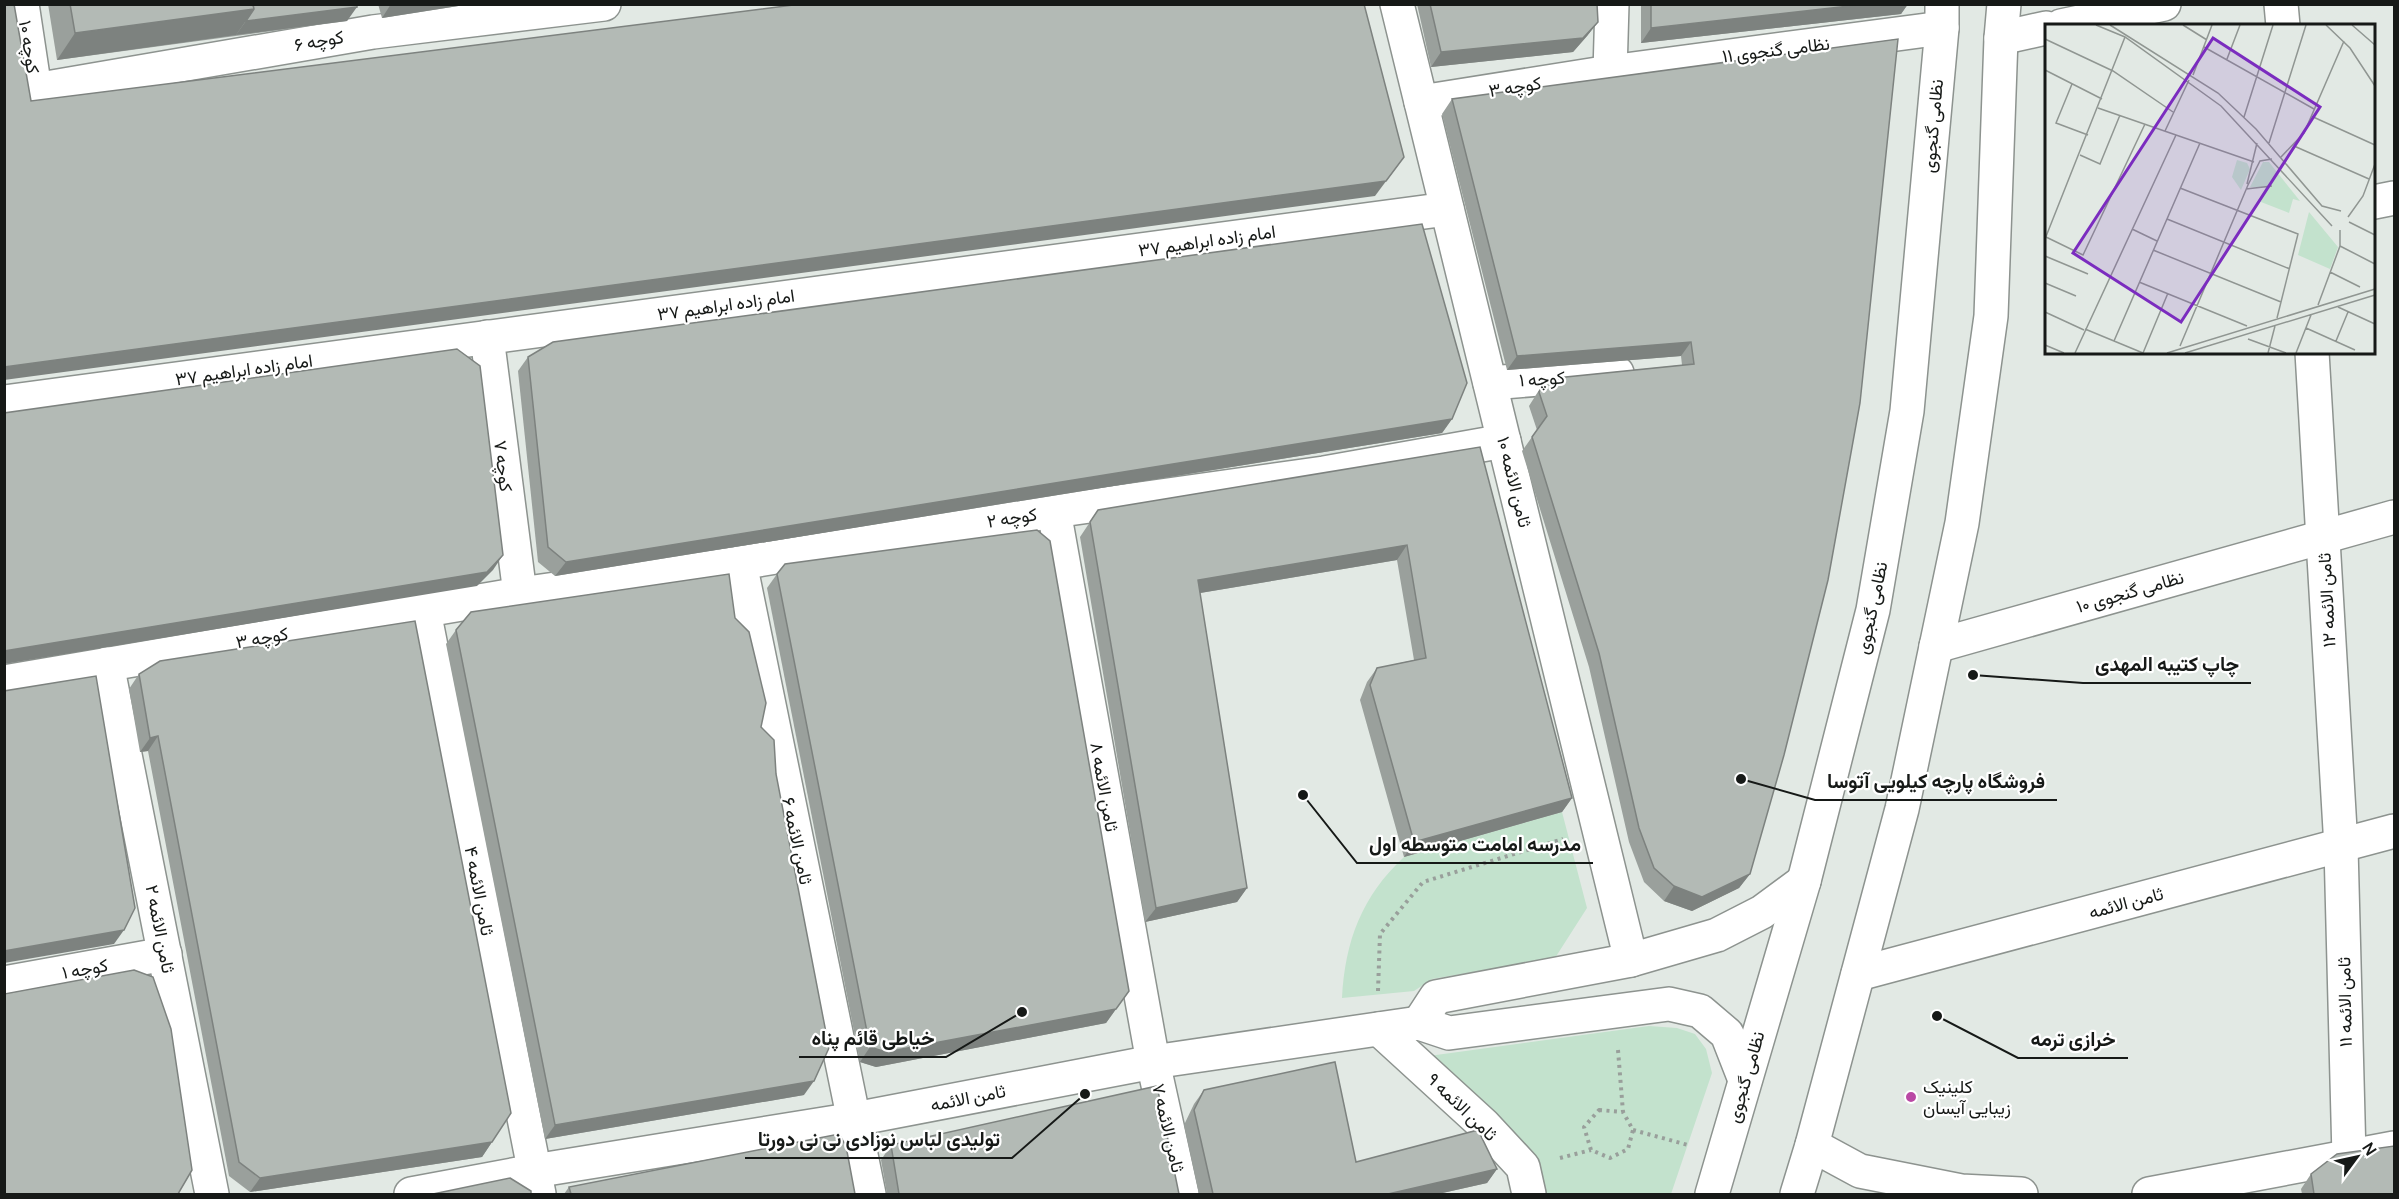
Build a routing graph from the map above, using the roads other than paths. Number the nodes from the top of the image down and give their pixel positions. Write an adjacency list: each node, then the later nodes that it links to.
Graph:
1 (22, 4): 16 (street, کوچه ۱۰)
2 (603, 4): 8 (street, کوچه ۶)
3 (1397, 4): 17 (street, ثامن الائمه ۱۰)
4 (1612, 4): 15 (street)
5 (2004, 4): 14 (street)
6 (2164, 4): 11 (street)
7 (2281, 4): 12 (street)
8 (550, 7): 10 (street, کوچه ۶)
9 (1942, 16): 15 (street, نظامی گنجوی ۱۱); 38 (street, نظامی گنجوی)
10 (369, 18): 16 (street, کوچه ۶)
11 (2070, 24)
12 (2283, 24)
13 (2045, 28): 14 (street)
14 (2001, 38): 33 (street)
15 (1610, 72): 17 (street, کوچه ۳)
16 (35, 90)
17 (1421, 102): 20 (street, ثامن الائمه ۱۰)
18 (2394, 198): 19 (street)
19 (2375, 202)
20 (1447, 208): 21 (street, امام زاده ابراهیم ۳۷); 24 (street, ثامن الائمه ۱۰)
21 (487, 337): 25 (street, امام زاده ابراهیم ۳۷); 31 (street, کوچه ۷)
22 (2312, 354): 29 (street, ثامن الائمه ۱۲)
23 (1643, 371): 24 (street, کوچه ۱)
24 (1490, 383): 26 (street, ثامن الائمه ۱۰)
25 (4, 402)
26 (1504, 441): 27 (street, کوچه ۲); 40 (street, ثامن الائمه ۱۰)
27 (1054, 511): 30 (street, کوچه ۲); 45 (street, ثامن الائمه ۸)
28 (2394, 517): 29 (street, نظامی گنجوی ۱۰)
29 (2323, 537): 33 (street, نظامی گنجوی ۱۰); 37 (street, ثامن الائمه ۱۲)
30 (740, 563): 31 (street, کوچه ۲); 47 (street, ثامن الائمه ۶)
31 (520, 594): 32 (street, کوچه ۳)
32 (424, 611): 34 (street, کوچه ۳); 51 (street, ثامن الائمه ۴)
33 (1936, 646): 41 (street)
34 (107, 664): 35 (street, کوچه ۳); 39 (street, ثامن الائمه ۲)
35 (4, 682)
36 (2394, 831): 37 (street, ثامن الائمه)
37 (2341, 847): 41 (street, ثامن الائمه); 50 (street, ثامن الائمه ۱۱)
38 (1804, 881): 40 (street); 46 (street, نظامی گنجوی)
39 (165, 954): 42 (street, کوچه ۱); 54 (street, ثامن الائمه ۲)
40 (1631, 960): 43 (street)
41 (1858, 974): 48 (street)
42 (4, 983)
43 (1419, 1023): 44 (street, ثامن الائمه); 46 (street)
44 (1379, 1029): 45 (street, ثامن الائمه); 58 (street, ثامن الائمه ۹)
45 (1153, 1062): 47 (street, ثامن الائمه); 57 (street, ثامن الائمه ۷)
46 (1745, 1080): 59 (street, نظامی گنجوی)
47 (855, 1119): 51 (street, ثامن الائمه); 56 (street, ثامن الائمه ۶)
48 (1812, 1145): 53 (street); 60 (street)
49 (2394, 1148): 50 (street)
50 (2349, 1157): 52 (street)
51 (536, 1183): 55 (street, ثامن الائمه)
52 (2283, 1183): 62 (street)
53 (1961, 1192): 61 (street)
54 (212, 1194)
55 (411, 1194)
56 (869, 1194)
57 (1182, 1194)
58 (1529, 1194)
59 (1712, 1194)
60 (1797, 1194)
61 (2021, 1194)
62 (2149, 1194)

